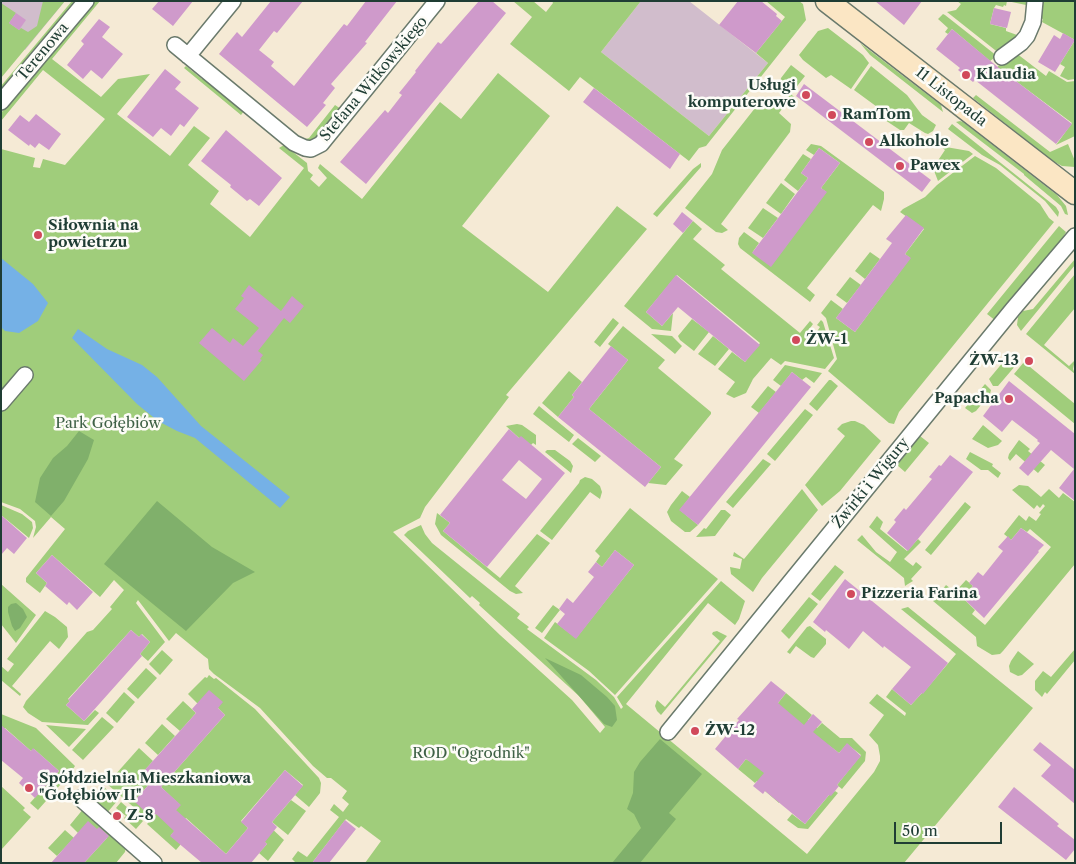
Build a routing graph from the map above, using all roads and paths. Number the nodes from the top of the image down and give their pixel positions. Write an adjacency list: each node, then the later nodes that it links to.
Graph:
1 (86, 1): 9 (street, Terenowa)
2 (233, 1): 7 (street)
3 (437, 1): 7 (street, Stefana Witkowskiego)
4 (827, 1): 10 (main road, 11 Listopada)
5 (1035, 1): 8 (street)
6 (175, 45): 7 (street, Stefana Witkowskiego)
7 (188, 56)
8 (1002, 58)
9 (1, 102)
10 (1040, 166): 11 (main road); 12 (main road, 11 Listopada)
11 (1075, 172)
12 (1075, 193)
13 (1075, 236): 16 (street, Żwirki i Wigury)
14 (25, 375): 15 (street)
15 (1, 403)
16 (668, 732)
17 (80, 798): 18 (street)
18 (154, 863)

